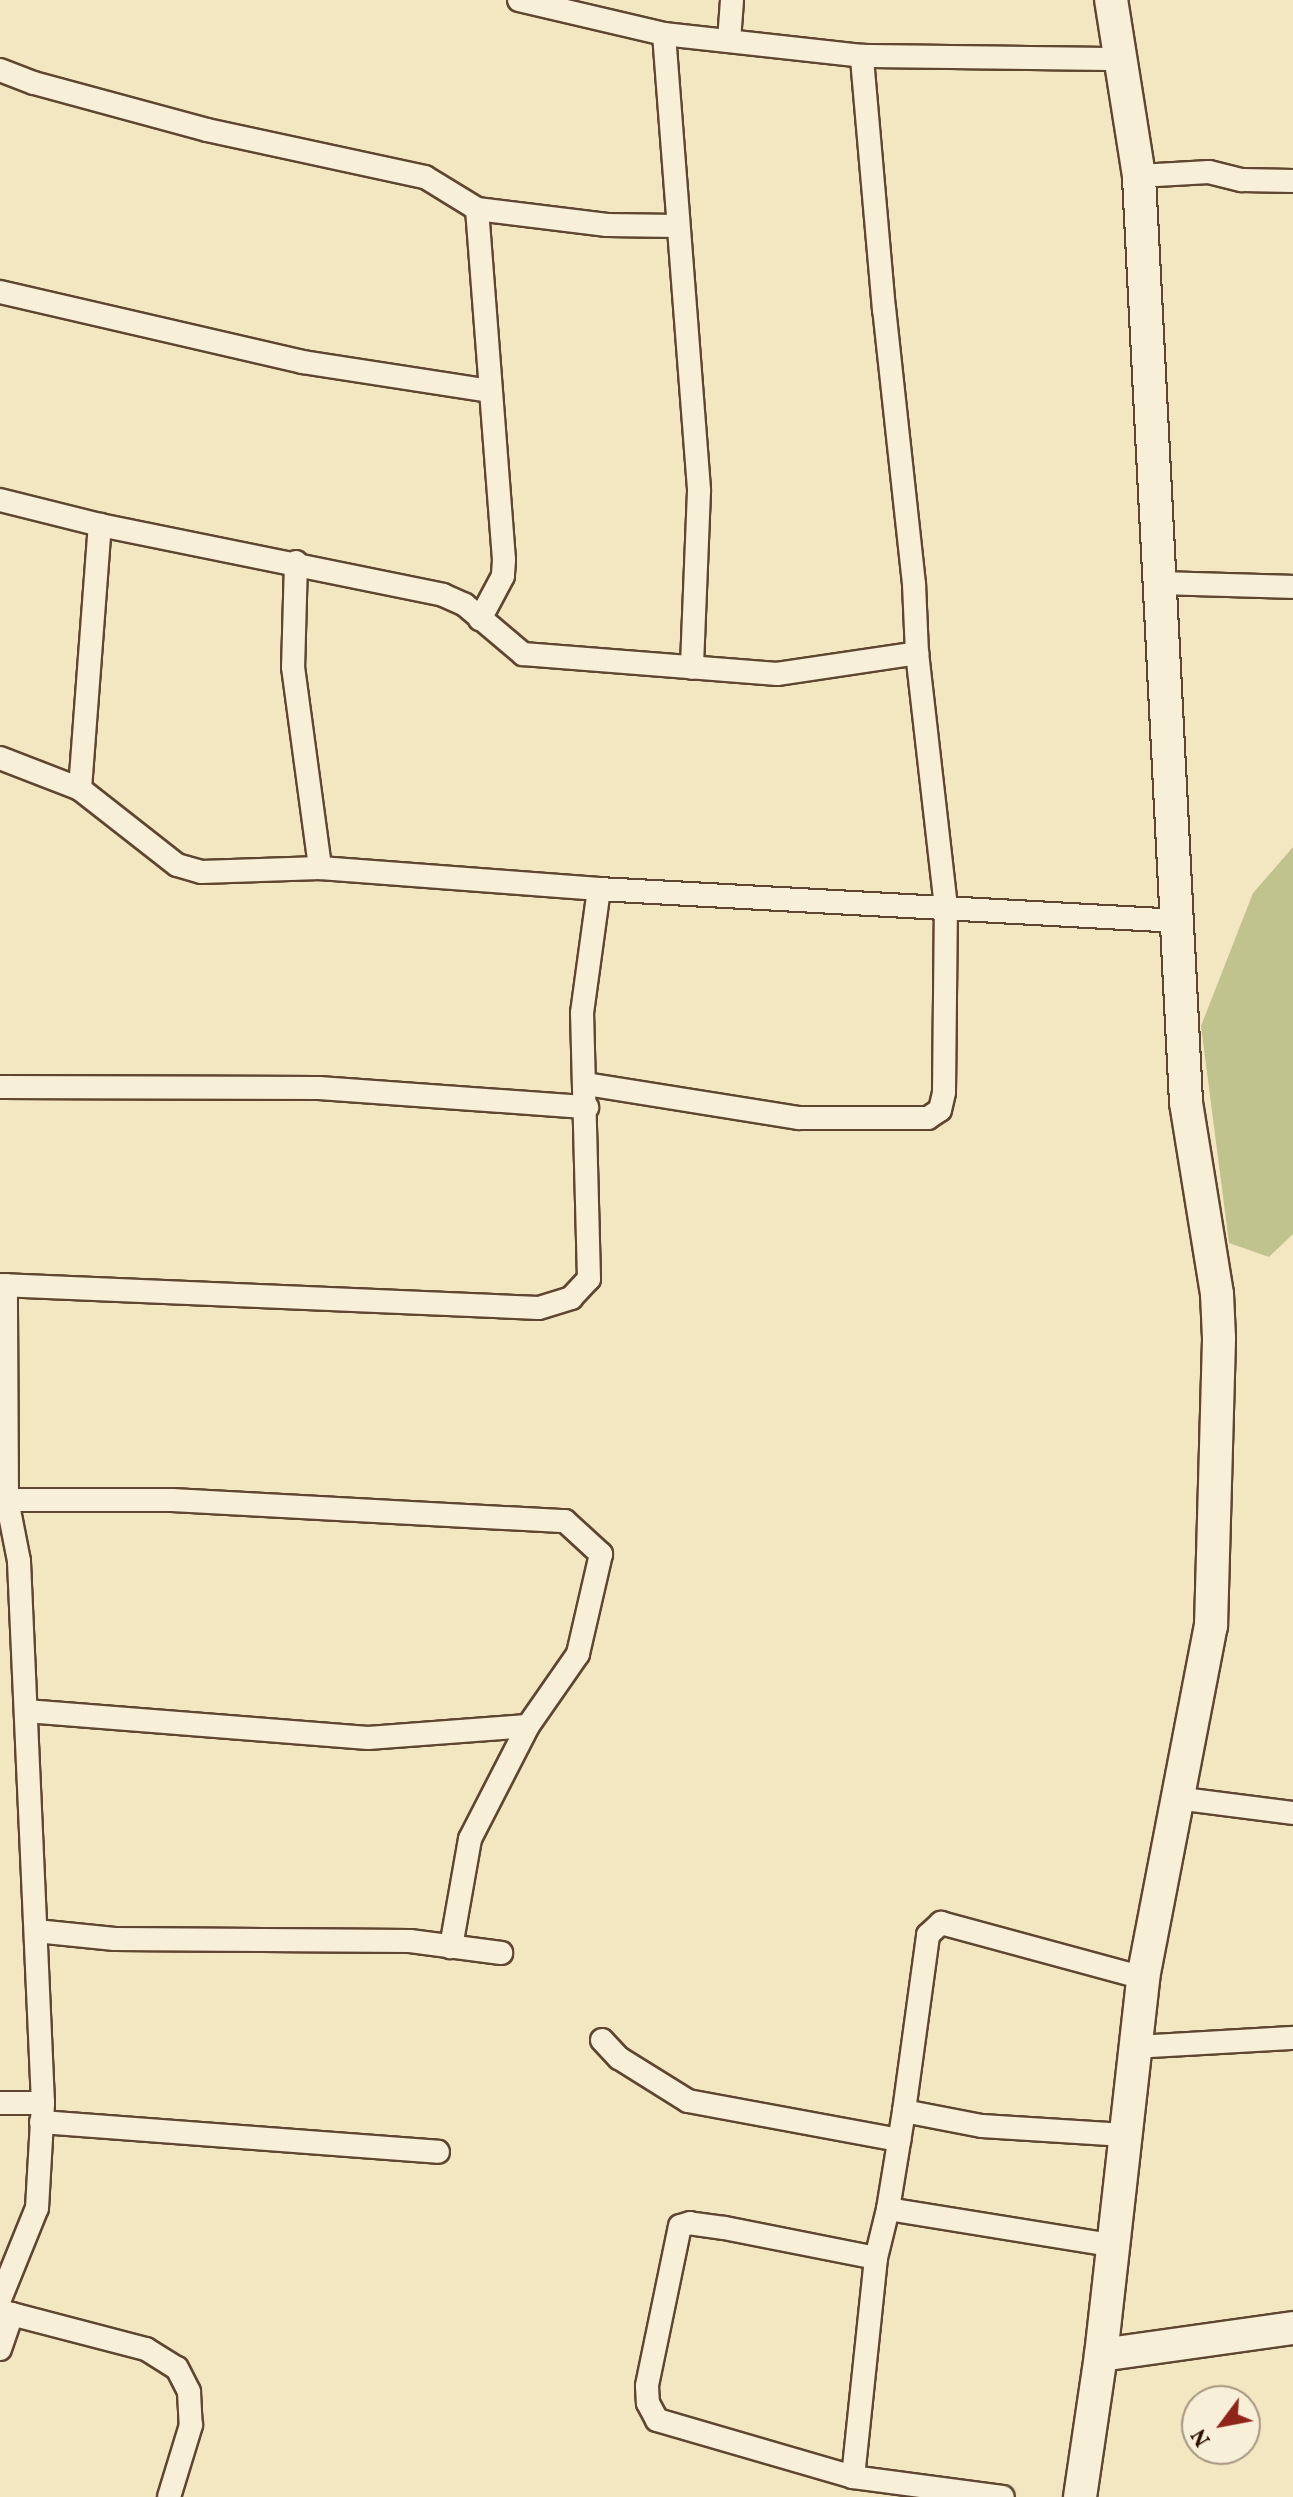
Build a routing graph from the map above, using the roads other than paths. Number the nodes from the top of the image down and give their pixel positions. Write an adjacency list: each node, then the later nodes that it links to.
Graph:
1 (519, 0): 4 (street)
2 (732, 0): 5 (street)
3 (1111, 0): 7 (street)
4 (664, 34): 5 (street); 12 (street)
5 (729, 41): 6 (street)
6 (862, 56): 7 (street); 21 (street)
7 (1118, 59): 9 (street)
8 (1, 75): 11 (street)
9 (1139, 176): 10 (street); 18 (street)
10 (1293, 181)
11 (477, 209): 12 (street); 14 (street)
12 (677, 226): 22 (street)
13 (0, 292): 14 (street)
14 (490, 391): 20 (street)
15 (0, 500): 16 (street)
16 (100, 525): 17 (street); 24 (street)
17 (296, 562): 20 (street); 25 (street)
18 (1162, 583): 19 (street); 28 (street)
19 (1293, 587)
20 (480, 619): 22 (street)
21 (917, 653): 22 (street); 27 (street)
22 (692, 668)
23 (0, 758): 24 (street)
24 (80, 789): 25 (street)
25 (320, 868): 26 (street)
26 (599, 889): 27 (street); 29 (street)
27 (946, 907): 28 (street); 29 (street)
28 (1179, 921): 37 (street)
29 (586, 1084): 31 (street)
30 (0, 1087): 31 (street)
31 (587, 1107): 32 (street)
32 (3, 1285): 33 (street)
33 (7, 1500): 34 (street); 36 (street)
34 (10, 1561): 35 (street)
35 (26, 1711): 36 (street); 39 (street)
36 (528, 1726): 40 (street)
37 (1176, 1798): 38 (street); 42 (street)
38 (1293, 1813)
39 (36, 1931): 40 (street); 48 (street)
40 (451, 1947): 41 (street)
41 (501, 1953)
42 (1143, 1978): 45 (street); 47 (street)
43 (1293, 2038): 45 (street)
44 (602, 2040): 50 (street)
45 (1135, 2047): 49 (street)
46 (0, 2103): 48 (street)
47 (904, 2111): 49 (street); 50 (street)
48 (42, 2112): 51 (street); 55 (street)
49 (1125, 2135): 53 (street)
50 (899, 2140): 52 (street)
51 (438, 2152)
52 (888, 2209): 53 (street); 54 (street)
53 (1111, 2245): 58 (street)
54 (876, 2258): 59 (street); 59 (street)
55 (4, 2308): 57 (street); 60 (street)
56 (1293, 2328): 58 (street)
57 (0, 2349)
58 (1101, 2355): 62 (street)
59 (853, 2477): 61 (street)
60 (169, 2497)
61 (1003, 2497)
62 (1080, 2497)

